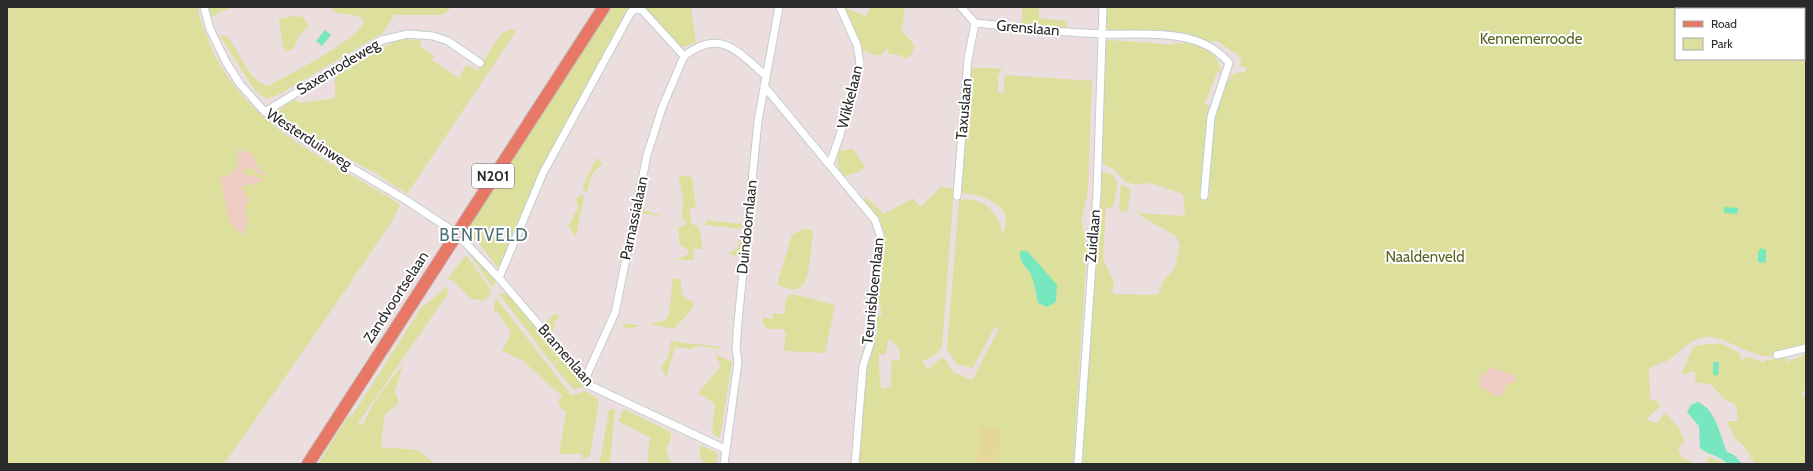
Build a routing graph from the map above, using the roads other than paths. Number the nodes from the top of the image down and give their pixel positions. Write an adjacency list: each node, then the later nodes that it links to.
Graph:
1 (204, 7): 13 (street, Westerduinweg)
2 (604, 7): 17 (main road, Zandvoortselaan / N201)
3 (779, 7): 11 (street, Duindoornlaan)
4 (840, 7): 14 (street, Wikkelaan)
5 (961, 7): 7 (street, Grenslaan)
6 (1103, 7): 8 (street, Zuidlaan)
7 (975, 23): 8 (street, Grenslaan); 15 (street, Taxuslaan)
8 (1102, 34): 16 (street, Grenslaan); 26 (street, Zuidlaan)
9 (684, 56): 11 (street); 18 (street); 21 (street, Parnassialaan)
10 (480, 62): 13 (street, Saxenrodeweg)
11 (765, 75): 12 (street, Duindoornlaan)
12 (764, 86): 14 (street, Teunisbloemlaan); 22 (street, Duindoornlaan)
13 (265, 112): 17 (street, Westerduinweg)
14 (830, 164): 25 (street, Teunisbloemlaan)
15 (957, 196)
16 (1204, 196)
17 (456, 233): 18 (street, Bramenlaan); 23 (main road, Zandvoortselaan / N201)
18 (499, 278): 21 (street, Bramenlaan)
19 (1806, 348): 20 (street)
20 (1777, 355)
21 (585, 380): 22 (street, Bramenlaan)
22 (725, 449): 24 (street, Duindoornlaan)
23 (308, 464)
24 (724, 464)
25 (855, 464)
26 (1078, 464)

